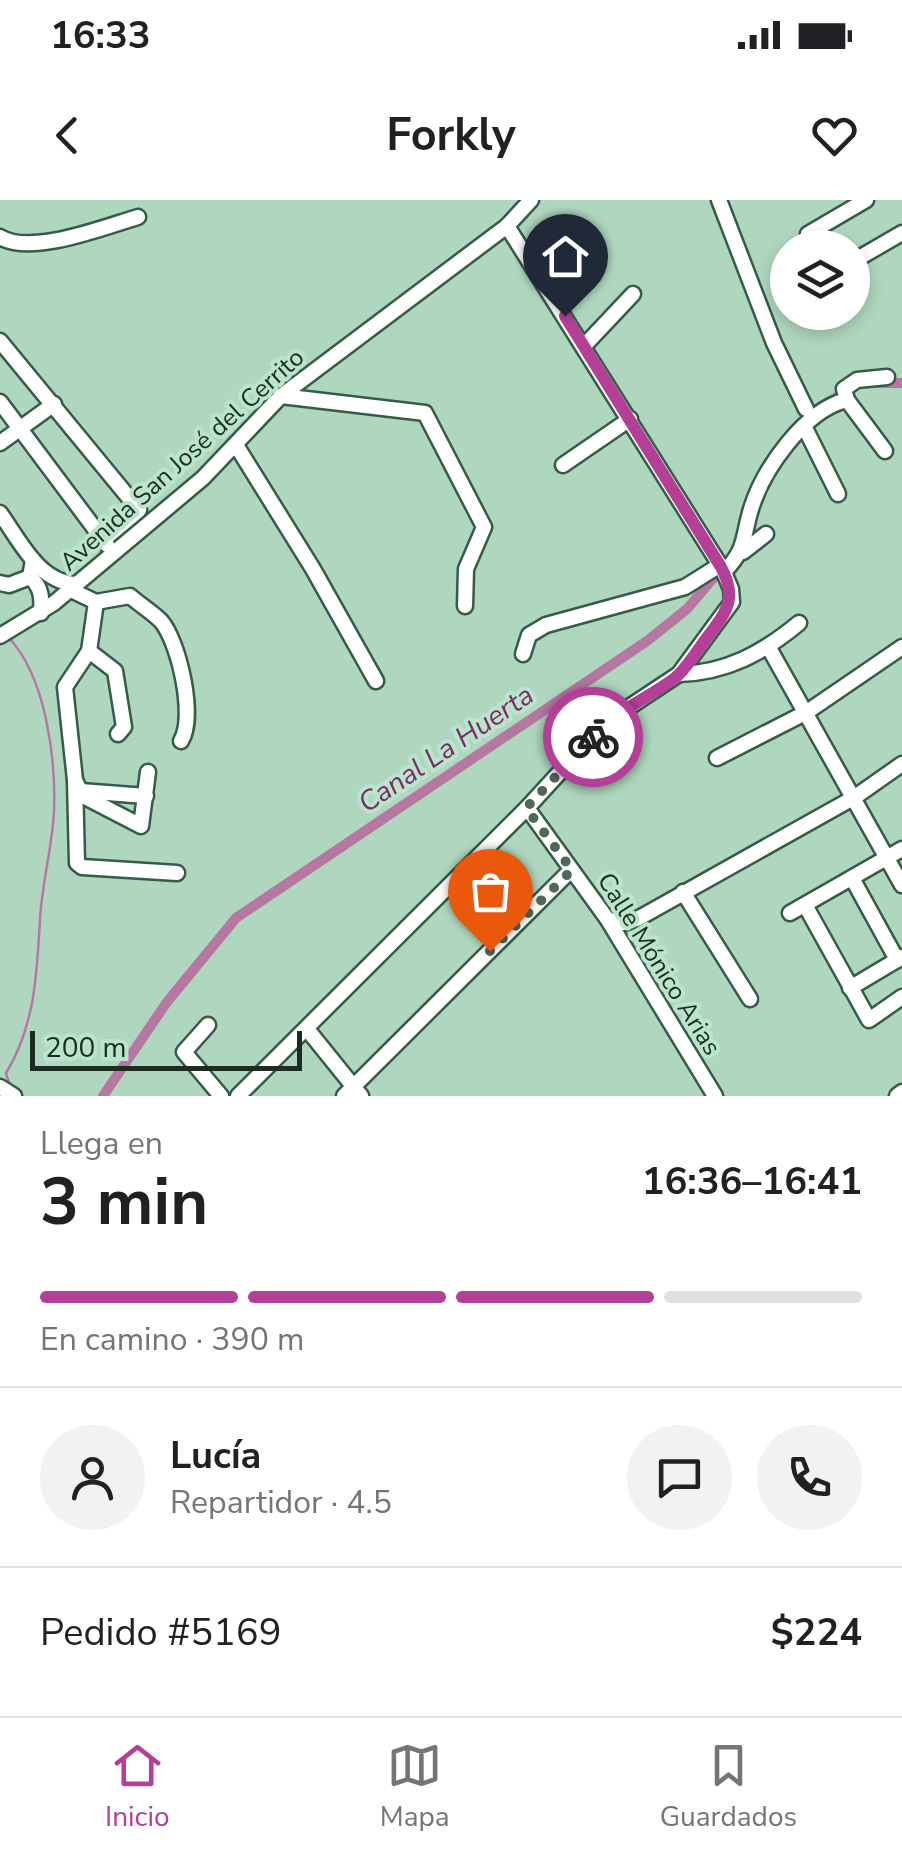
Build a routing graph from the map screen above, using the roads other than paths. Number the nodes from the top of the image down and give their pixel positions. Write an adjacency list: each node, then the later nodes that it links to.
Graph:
1 (530, 200): 5 (street, Avenida San José del Cerrito)
2 (719, 200): 18 (street)
3 (866, 200): 6 (street)
4 (138, 217): 8 (street)
5 (507, 226): 12 (street); 15 (street, Avenida San José del Cerrito)
6 (815, 230)
7 (902, 233): 9 (street)
8 (0, 237)
9 (870, 252)
10 (633, 294): 12 (street)
11 (0, 341): 17 (street)
12 (584, 346): 19 (street)
13 (887, 376): 14 (street)
14 (846, 395): 20 (street); 24 (street)
15 (282, 396): 23 (street, Avenida San José del Cerrito); 38 (street)
16 (0, 402): 21 (street)
17 (54, 404): 21 (street); 29 (street)
18 (806, 408)
19 (630, 419): 25 (street); 33 (street)
20 (804, 426): 26 (street); 30 (street)
21 (18, 429): 22 (street); 29 (street)
22 (0, 443)
23 (236, 445): 31 (street, Avenida San José del Cerrito); 47 (street)
24 (885, 451)
25 (563, 465)
26 (838, 494)
27 (0, 512): 32 (street)
28 (766, 534): 30 (street)
29 (103, 540): 31 (street)
30 (743, 552): 33 (street)
31 (113, 554): 36 (street, Avenida San José del Cerrito)
32 (33, 560): 34 (street); 36 (street)
33 (722, 568): 45 (street); 46 (street)
34 (30, 577): 35 (street); 39 (street)
35 (0, 582)
36 (74, 587): 37 (street); 39 (street, Avenida San José del Cerrito)
37 (96, 602): 44 (street); 50 (street)
38 (466, 606)
39 (41, 613): 41 (street, Avenida San José del Cerrito)
40 (799, 623): 43 (street)
41 (5, 633)
42 (902, 647): 48 (street)
43 (769, 648): 46 (street); 48 (street)
44 (90, 651): 49 (street); 54 (street)
45 (522, 654)
46 (679, 674): 57 (street)
47 (376, 682)
48 (807, 712): 51 (street); 56 (street)
49 (118, 734)
50 (182, 741)
51 (718, 758)
52 (902, 764): 56 (street)
53 (148, 772): 55 (street)
54 (78, 786): 55 (street); 55 (street); 61 (street)
55 (146, 796)
56 (855, 797): 59 (street); 64 (street)
57 (526, 808): 60 (street, Calle Mónico Arias); 73 (street)
58 (902, 850): 59 (street)
59 (887, 858): 62 (street); 63 (street)
60 (572, 870): 67 (street, Calle Mónico Arias); 74 (street)
61 (177, 873)
62 (852, 878): 65 (street); 68 (street)
63 (902, 884)
64 (682, 892): 67 (street); 71 (street)
65 (805, 905): 66 (street); 69 (street)
66 (790, 913)
67 (608, 920): 77 (street, Calle Mónico Arias)
68 (900, 958): 69 (street)
69 (850, 988): 70 (street)
70 (902, 997)
71 (750, 999)
72 (208, 1025): 75 (street)
73 (307, 1029): 74 (street); 76 (street)
74 (353, 1093)
75 (221, 1096)
76 (238, 1096)
77 (715, 1096)

